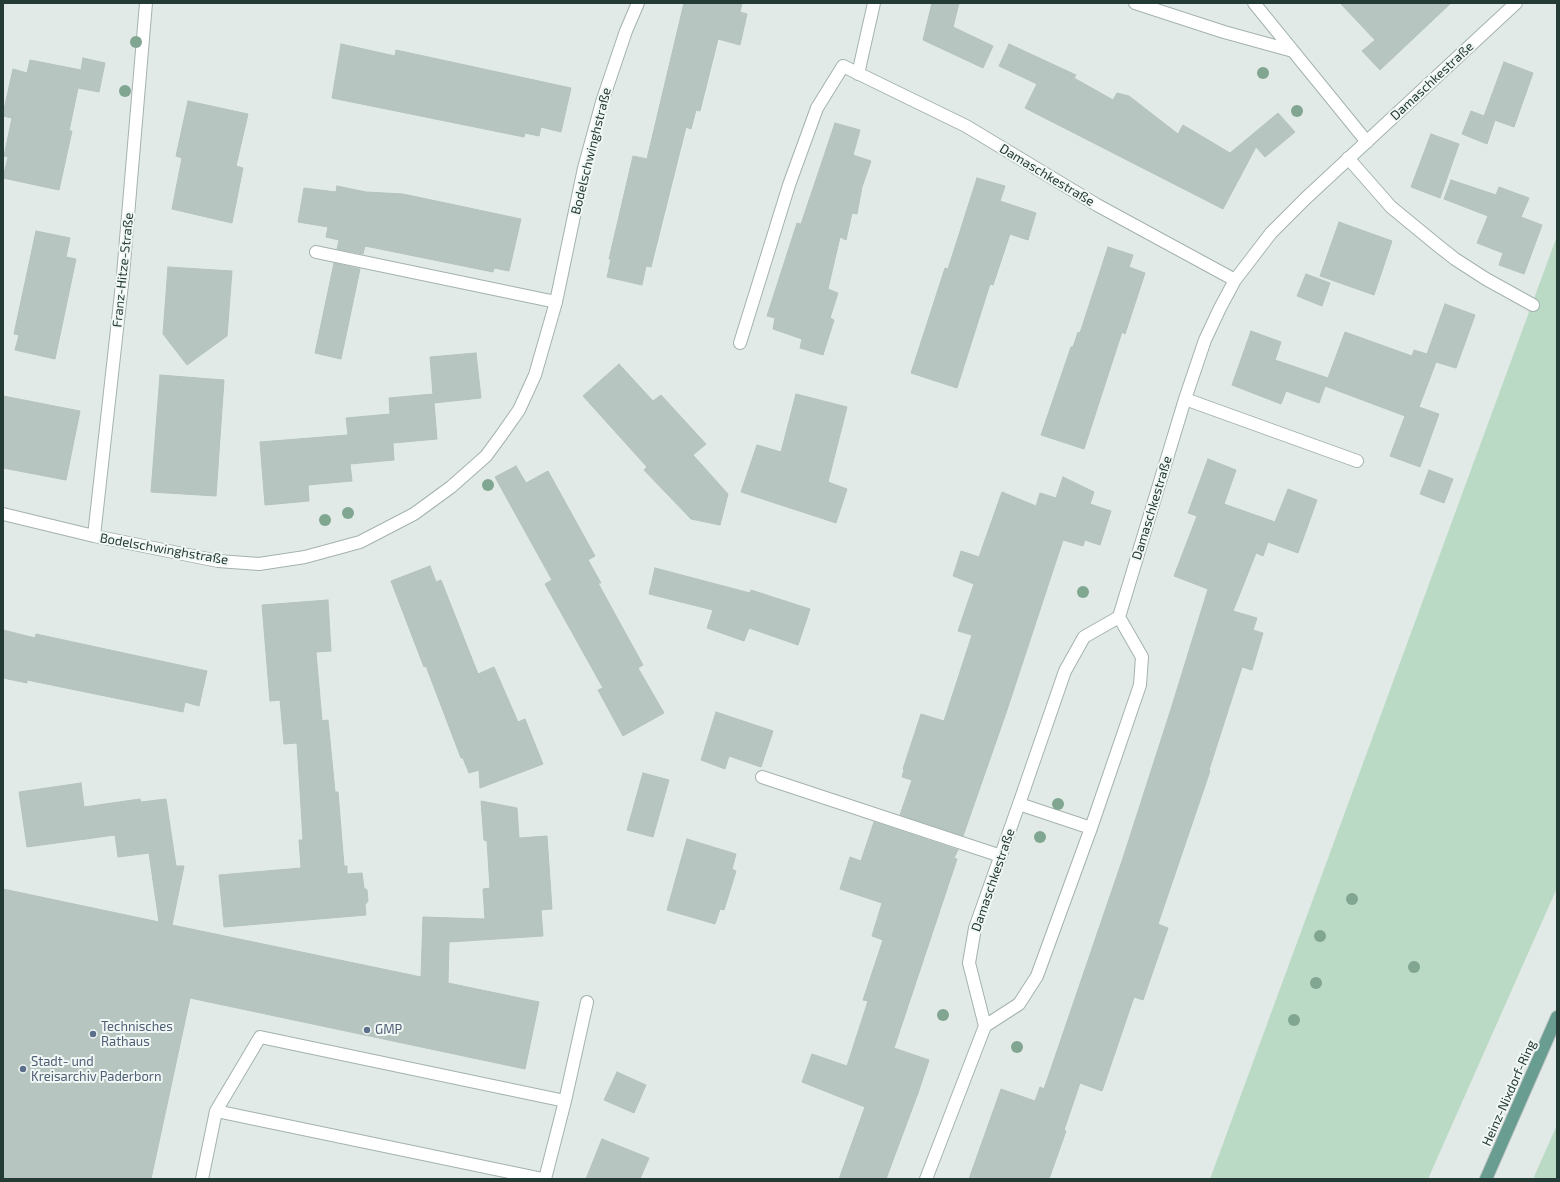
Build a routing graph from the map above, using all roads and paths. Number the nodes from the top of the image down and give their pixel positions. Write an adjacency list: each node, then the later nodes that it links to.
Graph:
1 (146, 3): 19 (street, Franz-Hitze-Straße)
2 (638, 3): 13 (street, Bodelschwinghstraße)
3 (874, 3): 8 (street)
4 (1135, 3): 7 (street)
5 (1254, 3): 7 (street)
6 (1516, 3): 9 (street, Damaschkestraße)
7 (1293, 51): 9 (street)
8 (858, 74): 12 (street, Damaschkestraße); 15 (street, Damaschkestraße)
9 (1367, 142): 10 (street, Damaschkestraße)
10 (1348, 158): 12 (street, Damaschkestraße); 14 (street)
11 (316, 252): 13 (street)
12 (1235, 280): 16 (street, Damaschkestraße)
13 (556, 302): 19 (street, Bodelschwinghstraße)
14 (1533, 305)
15 (740, 343)
16 (1185, 399): 17 (street); 20 (street, Damaschkestraße)
17 (1357, 461)
18 (3, 514): 19 (street, Bodelschwinghstraße)
19 (94, 536)
20 (1119, 617): 22 (street, Damaschkestraße); 23 (street)
21 (762, 777): 24 (street)
22 (1019, 804): 23 (street); 24 (street, Damaschkestraße)
23 (1091, 828): 27 (street)
24 (1001, 856): 27 (street, Damaschkestraße)
25 (587, 1002): 28 (street)
26 (1557, 1017): 33 (main road, Heinz-Nixdorf-Ring)
27 (986, 1026): 32 (street)
28 (565, 1101): 29 (street); 31 (street)
29 (216, 1111): 30 (street); 31 (street)
30 (202, 1179)
31 (544, 1179)
32 (926, 1179)
33 (1486, 1179)

